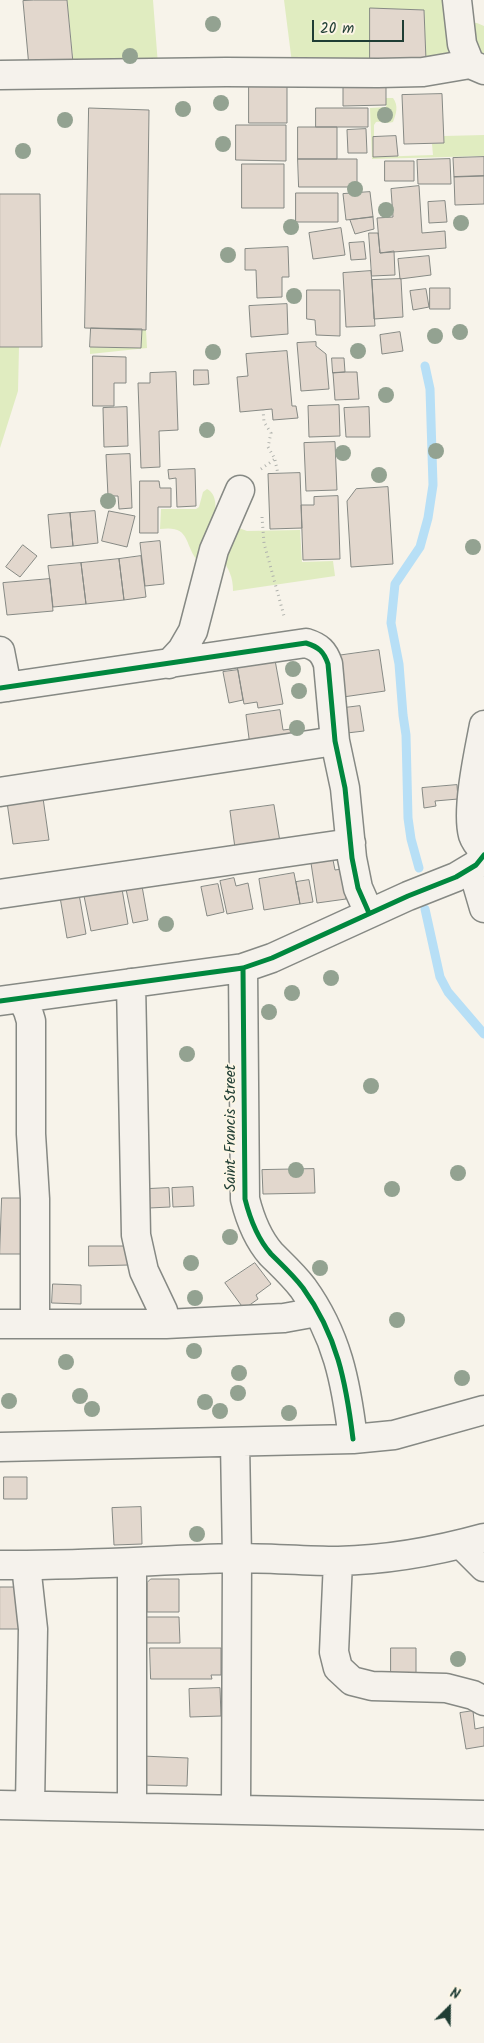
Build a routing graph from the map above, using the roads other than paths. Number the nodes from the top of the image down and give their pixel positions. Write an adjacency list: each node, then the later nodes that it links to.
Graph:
1 (457, 0): 2 (street)
2 (477, 67): 3 (street)
3 (0, 75)
4 (250, 482): 6 (street)
5 (0, 651): 7 (street)
6 (169, 664): 7 (street); 9 (street)
7 (3, 687)
8 (483, 738): 12 (street)
9 (335, 740): 10 (street); 11 (street)
10 (0, 792)
11 (351, 843): 13 (street); 15 (street)
12 (479, 859): 14 (street); 15 (street)
13 (0, 894)
14 (484, 908)
15 (369, 913): 16 (street)
16 (243, 968): 17 (street); 19 (street, Saint Francis Street)
17 (131, 983): 18 (street); 22 (street)
18 (11, 1000): 20 (street)
19 (317, 1312): 22 (street); 24 (street, Saint Francis Street)
20 (35, 1323): 21 (street); 22 (street)
21 (0, 1324)
22 (166, 1324)
23 (484, 1410): 24 (street)
24 (353, 1439): 25 (street)
25 (235, 1442): 26 (street); 28 (street)
26 (0, 1447)
27 (472, 1541): 29 (street); 32 (street)
28 (237, 1558): 29 (street); 30 (street); 37 (street)
29 (338, 1561): 33 (street)
30 (132, 1563): 31 (street); 36 (street)
31 (13, 1565): 35 (street)
32 (484, 1567)
33 (484, 1701)
34 (0, 1805): 35 (street)
35 (30, 1805): 36 (street)
36 (132, 1807): 37 (street)
37 (236, 1808): 38 (street)
38 (484, 1815)

